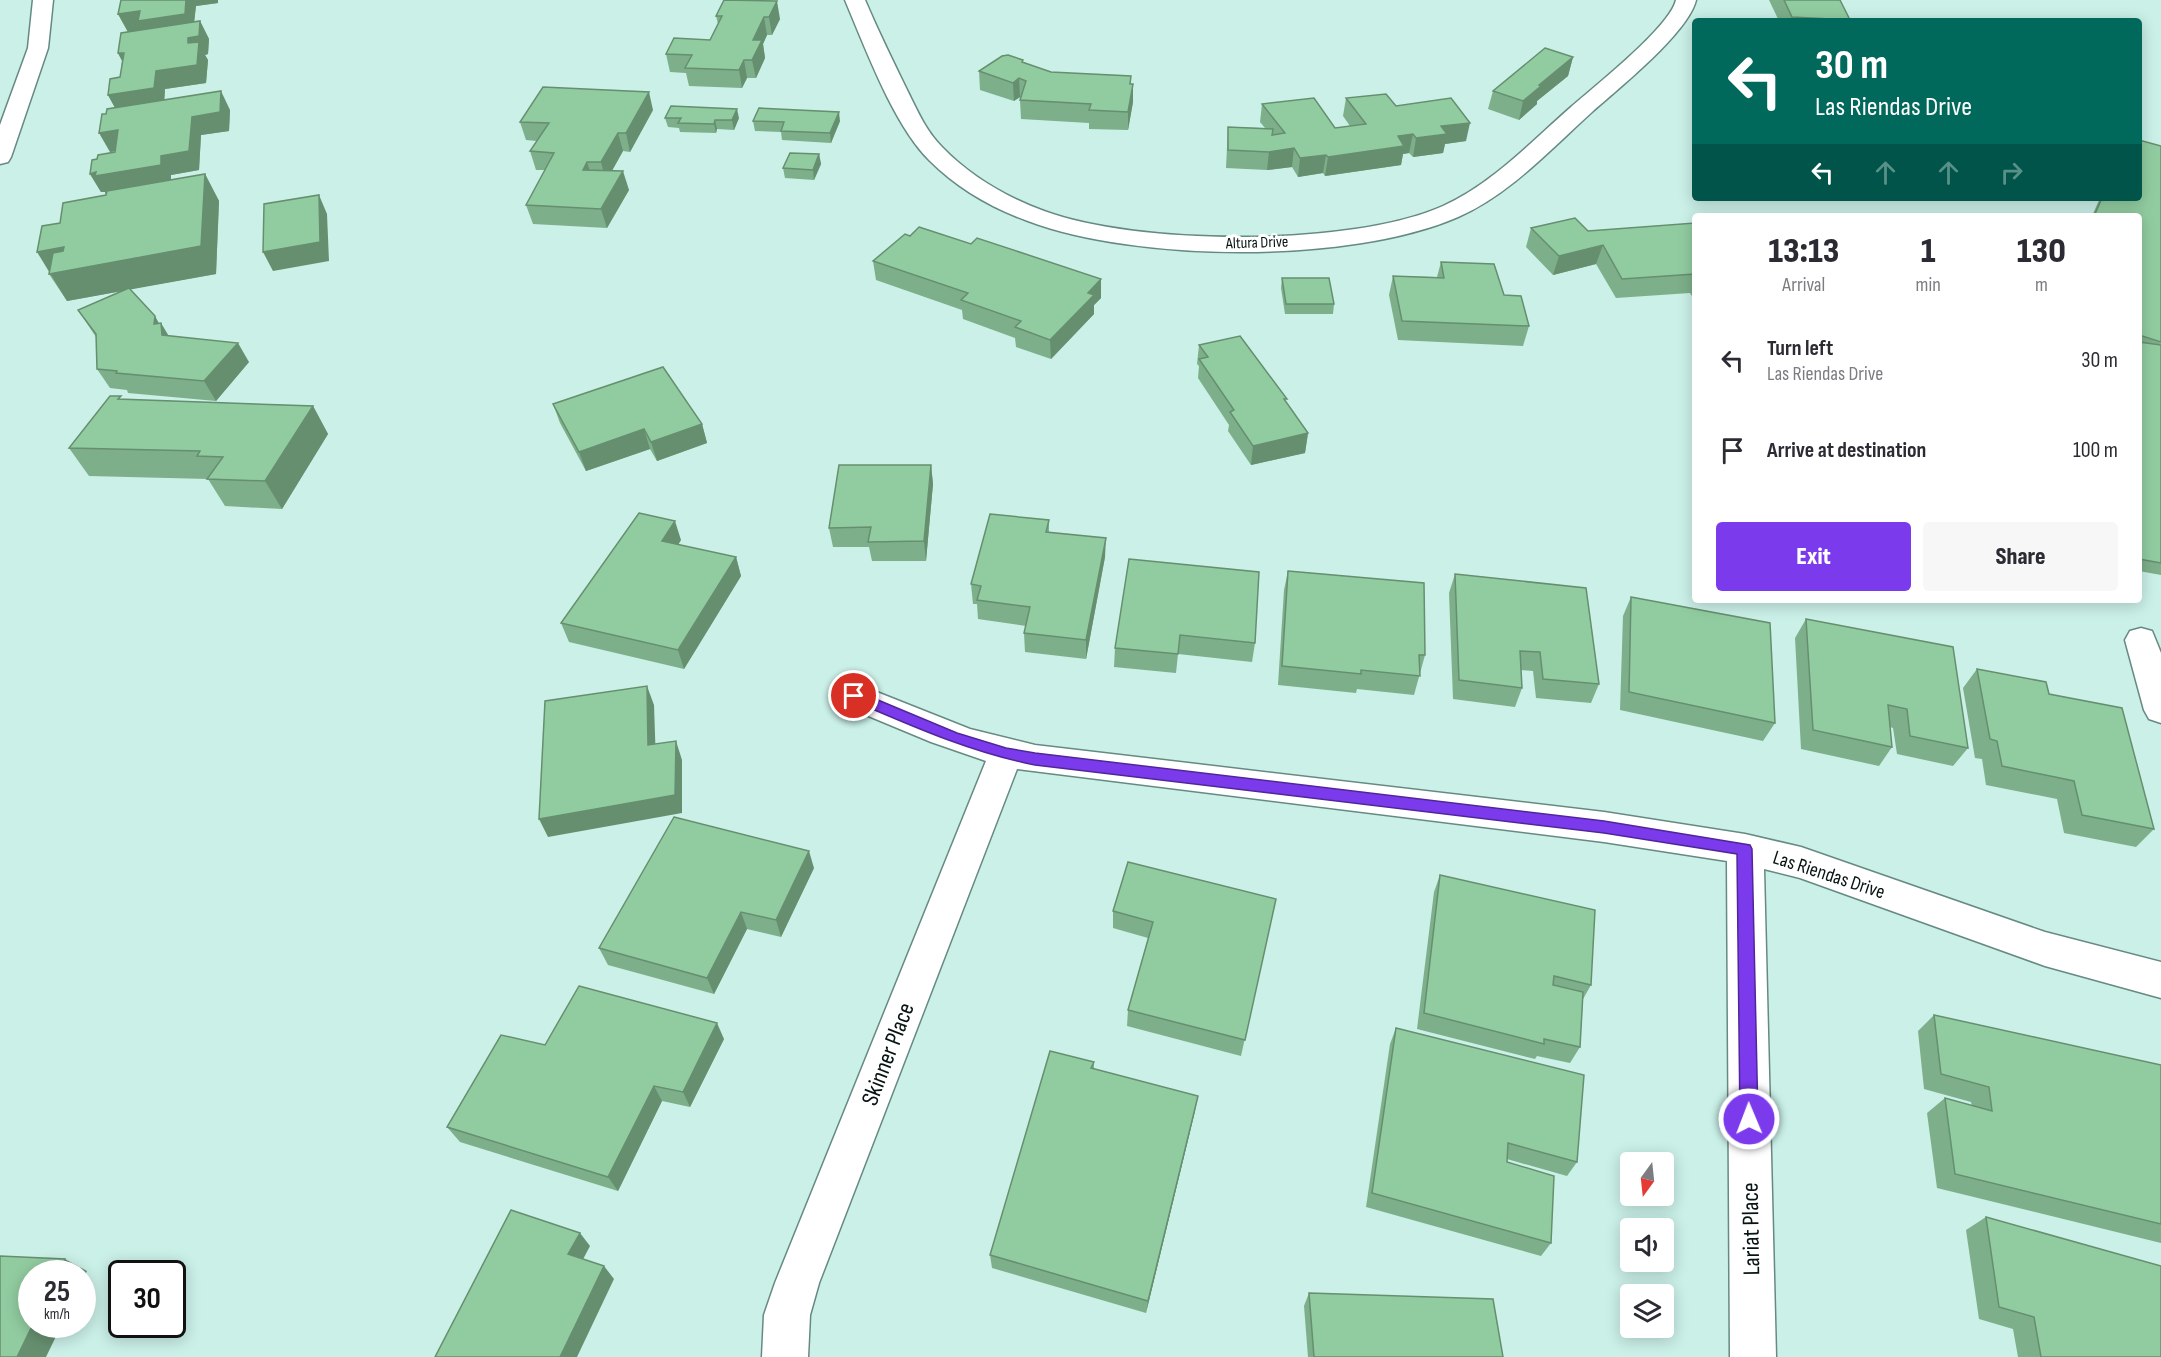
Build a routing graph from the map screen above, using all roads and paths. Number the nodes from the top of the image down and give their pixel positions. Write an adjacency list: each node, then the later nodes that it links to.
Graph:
1 (43, 0): 4 (street)
2 (855, 0): 3 (street, Altura Drive)
3 (1686, 0)
4 (0, 157)
5 (2141, 640): 7 (street)
6 (854, 696): 8 (street, Las Riendas Drive)
7 (2161, 710)
8 (1006, 754): 9 (street, Las Riendas Drive); 11 (street, Skinner Place)
9 (1745, 849): 10 (street, Las Riendas Drive); 12 (street, Lariat Place)
10 (2161, 980)
11 (785, 1357)
12 (1753, 1357)

